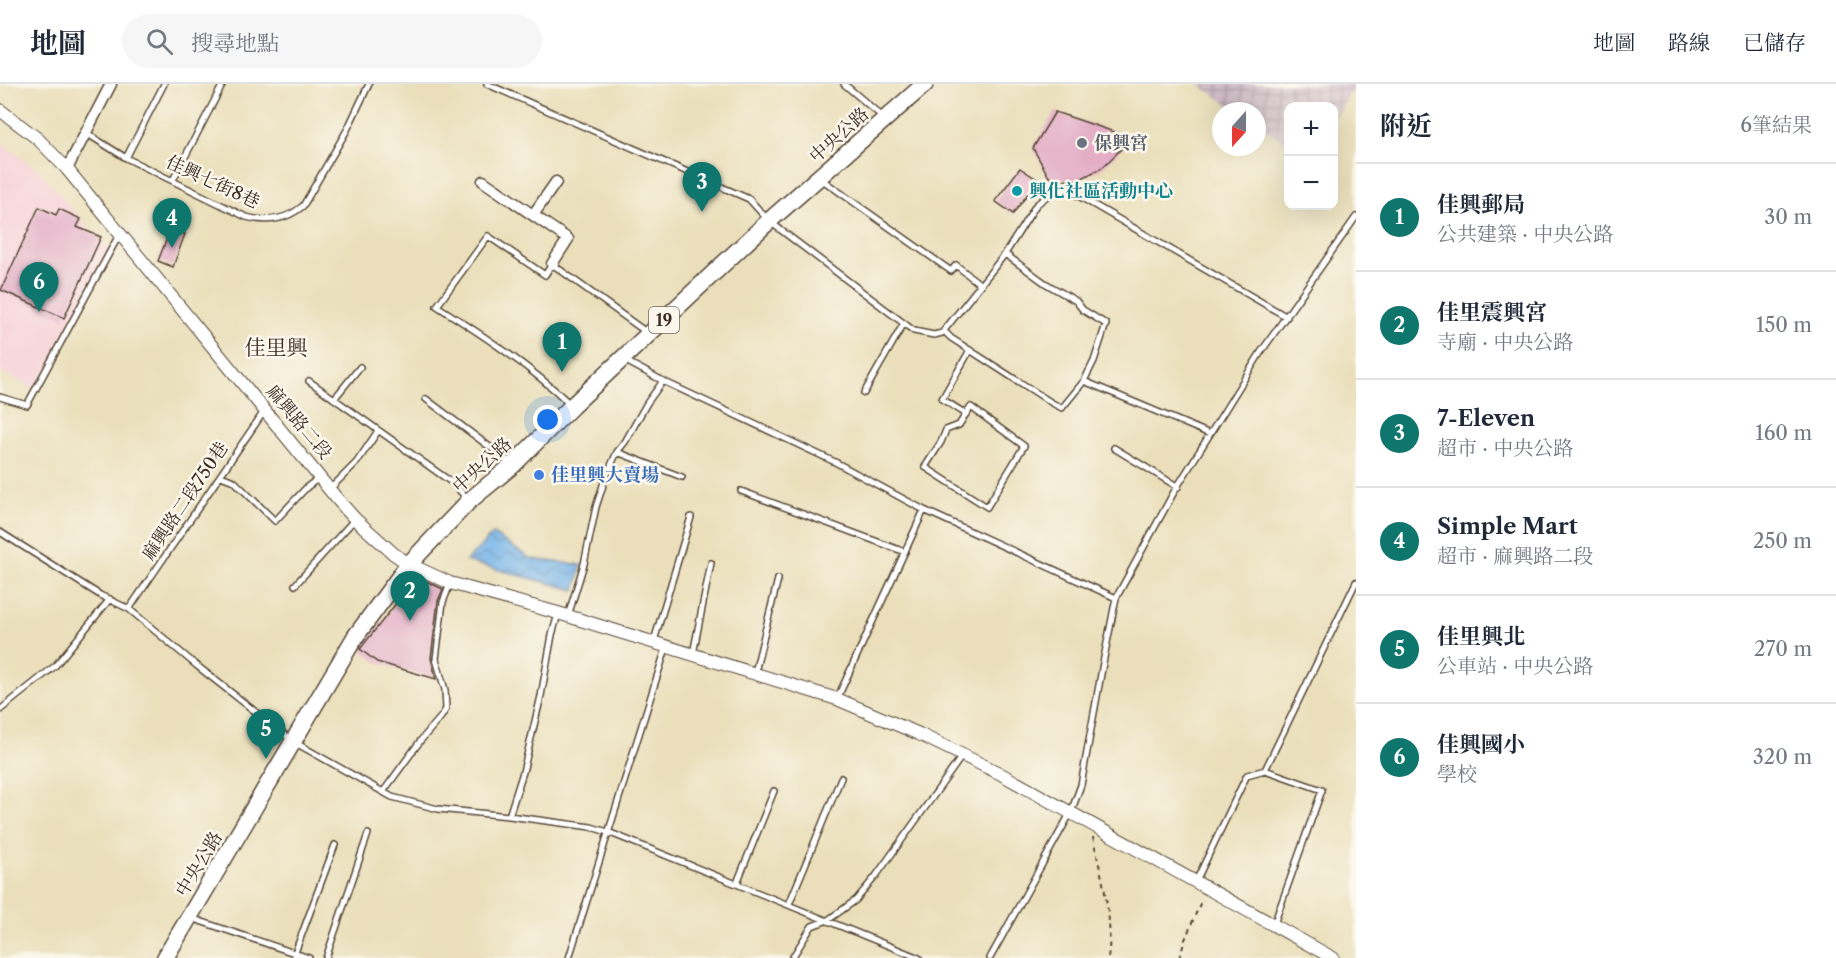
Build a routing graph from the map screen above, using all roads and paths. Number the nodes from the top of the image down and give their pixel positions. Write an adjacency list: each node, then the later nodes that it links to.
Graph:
1 (111, 84): 10 (street)
2 (164, 84): 11 (lane)
3 (223, 84): 14 (lane)
4 (369, 84): 14 (lane, 佳興七街8巷)
5 (487, 84): 19 (lane)
6 (844, 84): 9 (lane)
7 (925, 84): 9 (main road, 中央公路 / 19)
8 (0, 110): 12 (street, 麻興路二段)
9 (886, 119): 13 (main road, 中央公路 / 19)
10 (86, 133): 11 (lane, 佳興七街8巷); 12 (street)
11 (126, 158): 14 (lane, 佳興七街8巷)
12 (66, 169): 20 (street, 麻興路二段)
13 (820, 178): 19 (main road, 中央公路 / 19); 23 (lane)
14 (173, 180)
15 (483, 181): 17 (street)
16 (556, 182): 17 (street)
17 (533, 215): 22 (street)
18 (1356, 217): 24 (lane)
19 (769, 221): 25 (lane); 27 (main road, 中央公路 / 19)
20 (119, 233): 35 (lane); 39 (street, 麻興路二段)
21 (1005, 254): 23 (lane); 24 (lane); 33 (lane)
22 (552, 264): 27 (lane); 38 (lane)
23 (981, 285): 26 (lane)
24 (1287, 317): 42 (lane)
25 (904, 323): 26 (lane); 34 (lane)
26 (944, 331): 28 (lane)
27 (649, 334): 29 (main road, 中央公路 / 19)
28 (970, 350): 33 (lane); 40 (lane)
29 (622, 359): 32 (lane); 38 (main road, 中央公路 / 19)
30 (360, 367): 36 (lane)
31 (309, 381): 36 (lane)
32 (663, 381): 44 (lane); 53 (lane)
33 (1084, 381): 42 (lane)
34 (864, 393)
35 (0, 397)
36 (334, 399): 41 (lane)
37 (426, 399): 45 (lane)
38 (572, 406): 45 (main road, 中央公路 / 19)
39 (265, 409): 46 (lane, 麻興路二段750巷); 47 (street, 麻興路二段)
40 (966, 414): 40 (lane)
41 (378, 431): 50 (lane); 52 (lane)
42 (1210, 434): 49 (lane)
43 (1114, 448): 49 (lane)
44 (617, 452): 48 (lane); 67 (lane)
45 (513, 465): 52 (main road, 中央公路 / 19)
46 (221, 476): 47 (lane); 66 (lane, 麻興路二段750巷)
47 (321, 476): 50 (street, 麻興路二段)
48 (682, 477)
49 (1178, 487): 64 (lane)
50 (330, 489): 55 (street, 麻興路二段)
51 (741, 491): 57 (lane)
52 (469, 501): 59 (main road, 中央公路 / 19)
53 (924, 510): 57 (lane); 64 (lane)
54 (691, 517): 68 (lane)
55 (355, 519): 59 (street, 麻興路二段); 63 (lane)
56 (0, 532): 65 (lane)
57 (905, 552): 72 (lane)
58 (711, 563): 70 (lane)
59 (409, 564): 62 (street, 麻興路二段); 74 (main road, 中央公路 / 19)
60 (778, 579): 71 (lane)
61 (1356, 582): 76 (lane)
62 (450, 583): 67 (street, 麻興路二段); 79 (lane)
63 (295, 585)
64 (1116, 598): 80 (lane)
65 (110, 599): 66 (lane); 73 (lane)
66 (129, 609): 74 (lane)
67 (563, 614): 68 (street, 麻興路二段); 81 (lane)
68 (653, 643): 69 (street, 麻興路二段)
69 (666, 647): 70 (street, 麻興路二段); 83 (lane)
70 (693, 655): 71 (street, 麻興路二段)
71 (755, 674): 72 (street, 麻興路二段)
72 (837, 699): 75 (street, 麻興路二段)
73 (0, 710)
74 (294, 742): 79 (lane); 89 (main road, 中央公路 / 19)
75 (962, 756): 80 (street, 麻興路二段); 90 (lane)
76 (1265, 770): 87 (lane); 91 (lane)
77 (841, 778): 88 (lane)
78 (774, 791): 86 (lane)
79 (383, 792): 81 (lane)
80 (1071, 812): 82 (street, 麻興路二段); 99 (lane)
81 (509, 816): 83 (lane)
82 (1090, 823): 87 (street, 麻興路二段); 100 (path)
83 (608, 832): 86 (lane); 96 (lane)
84 (368, 834): 95 (lane)
85 (335, 845): 92 (lane)
86 (736, 884): 88 (lane)
87 (1202, 884): 91 (street, 麻興路二段); 101 (path)
88 (789, 904): 90 (lane)
89 (190, 917): 92 (lane); 93 (main road, 中央公路 / 19)
90 (828, 920): 97 (lane); 98 (lane)
91 (1274, 925): 102 (street, 麻興路二段)
92 (295, 956): 94 (lane)
93 (165, 958)
94 (309, 958)
95 (326, 958)
96 (568, 958)
97 (792, 958)
98 (919, 958)
99 (990, 958)
100 (1108, 958)
101 (1180, 958)
102 (1333, 958)

